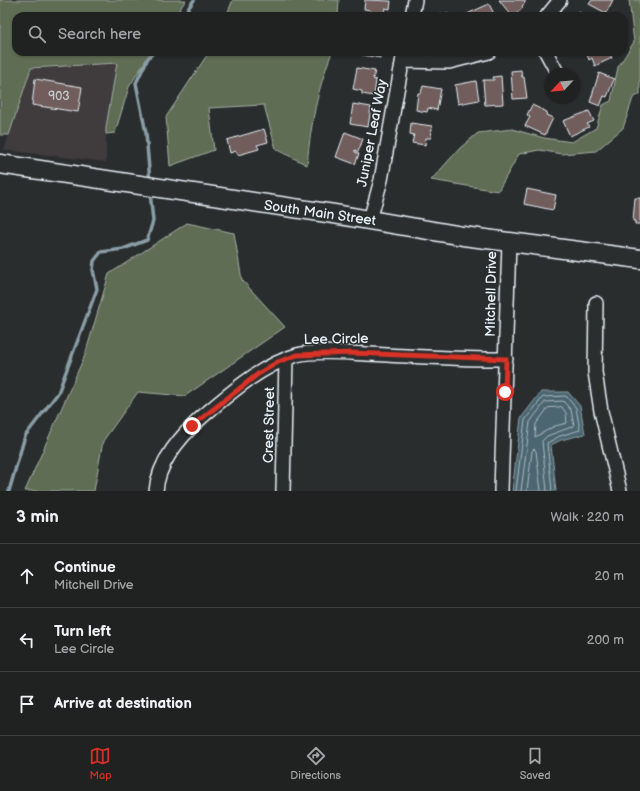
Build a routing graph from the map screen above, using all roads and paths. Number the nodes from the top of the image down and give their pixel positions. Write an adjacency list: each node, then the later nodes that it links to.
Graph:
1 (415, 0): 3 (street)
2 (560, 0): 4 (street)
3 (413, 12)
4 (550, 12)
5 (404, 56): 6 (street); 10 (street, Juniper Leaf Way)
6 (473, 56)
7 (548, 56): 8 (street)
8 (555, 68)
9 (0, 164): 10 (main road, South Main Street)
10 (370, 220): 11 (main road, South Main Street)
11 (508, 242): 12 (main road, South Main Street); 15 (street, Mitchell Drive)
12 (640, 259)
13 (596, 303): 19 (street)
14 (286, 359): 15 (street, Lee Circle); 16 (street, Lee Circle); 17 (street, Crest Street)
15 (506, 359): 18 (street, Mitchell Drive)
16 (156, 491)
17 (284, 491)
18 (501, 491)
19 (620, 491)

